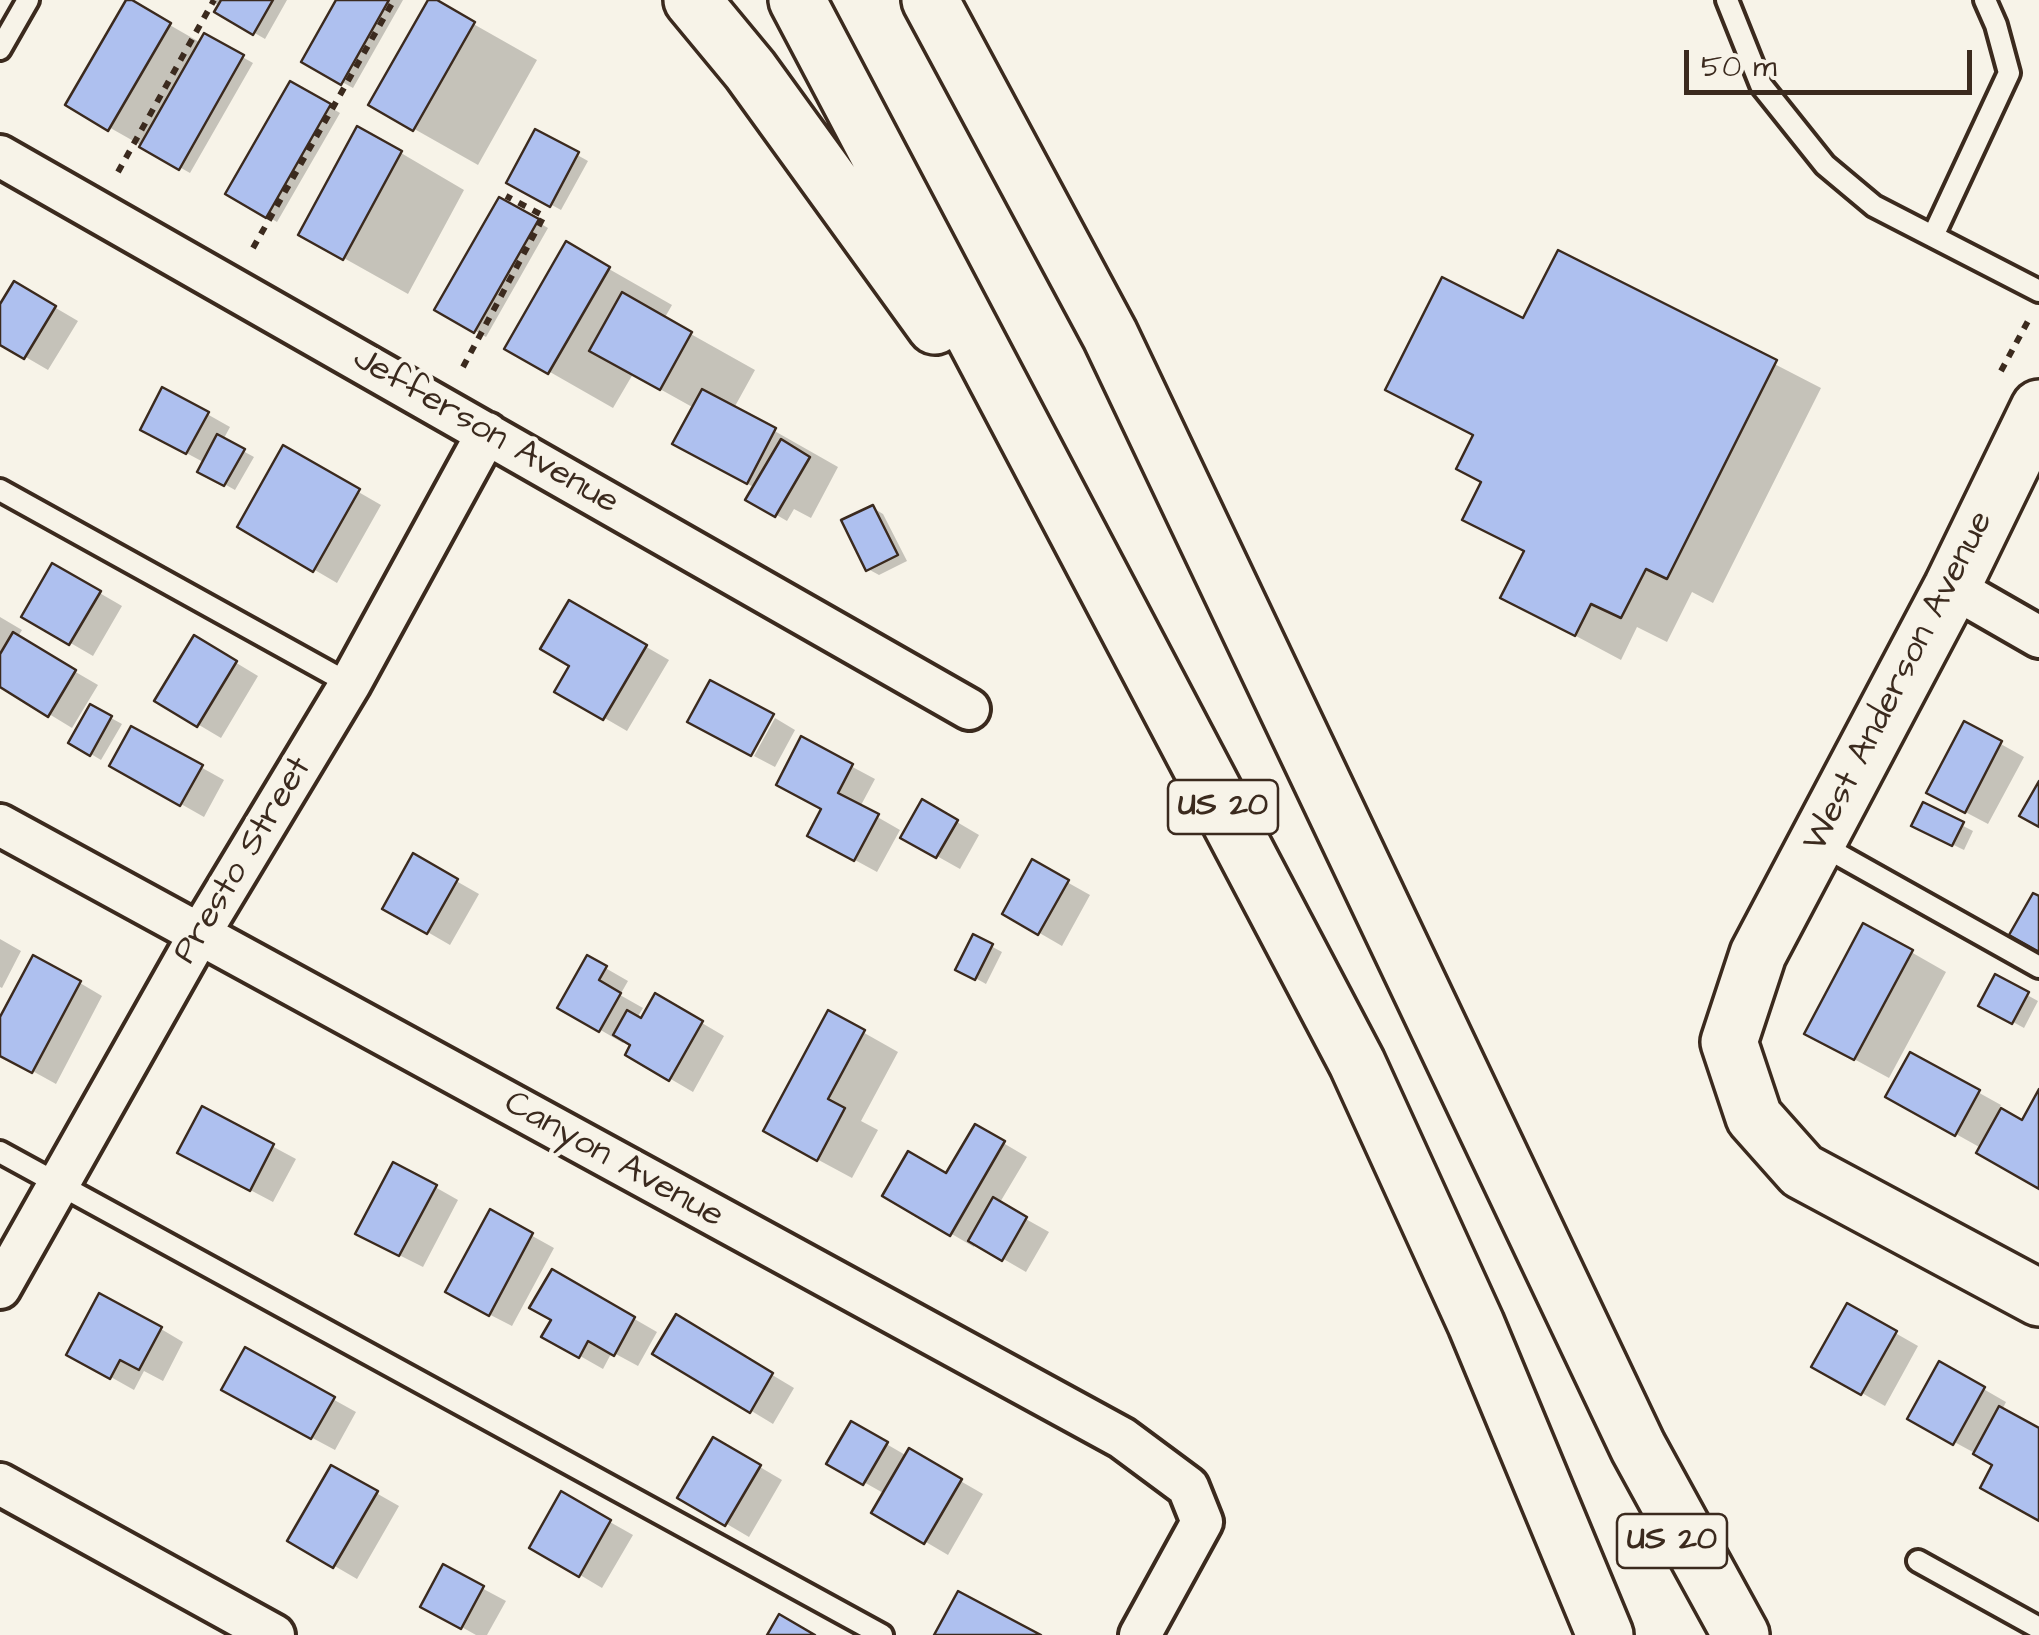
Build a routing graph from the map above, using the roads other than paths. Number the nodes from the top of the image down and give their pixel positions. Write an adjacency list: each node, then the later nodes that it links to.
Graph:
1 (28, 0): 8 (lane)
2 (692, 0): 16 (main road)
3 (797, 0): 16 (main road, US 20)
4 (930, 0): 12 (main road, US 20)
5 (973, 0): 12 (main road)
6 (1726, 0): 10 (lane)
7 (1985, 0): 10 (lane)
8 (0, 49)
9 (0, 156): 14 (street, Jefferson Avenue)
10 (1933, 236): 11 (lane)
11 (2039, 291)
12 (1110, 335): 29 (main road, US 20)
13 (2020, 389): 17 (main road, West Anderson Avenue)
14 (486, 433): 19 (street, Presto Street); 20 (street, Jefferson Avenue)
15 (0, 490): 19 (lane)
16 (1071, 516): 36 (main road, US 20)
17 (1952, 587): 18 (street); 22 (main road, West Anderson Avenue)
18 (2039, 637)
19 (350, 684): 23 (street, Presto Street)
20 (969, 709)
21 (0, 825): 23 (street, Canyon Avenue)
22 (1817, 842): 24 (lane); 28 (main road, West Anderson Avenue)
23 (198, 936): 26 (street, Presto Street); 35 (street, Canyon Avenue)
24 (2039, 966)
25 (0, 1152): 26 (lane)
26 (57, 1184): 27 (street, Presto Street); 34 (lane)
27 (0, 1288)
28 (2039, 1298)
29 (1638, 1447): 37 (main road, US 20); 38 (main road)
30 (0, 1484): 33 (street)
31 (1918, 1561): 32 (lane)
32 (2039, 1628)
33 (274, 1635)
34 (882, 1635)
35 (1140, 1635)
36 (1605, 1635)
37 (1707, 1635)
38 (1741, 1635)

